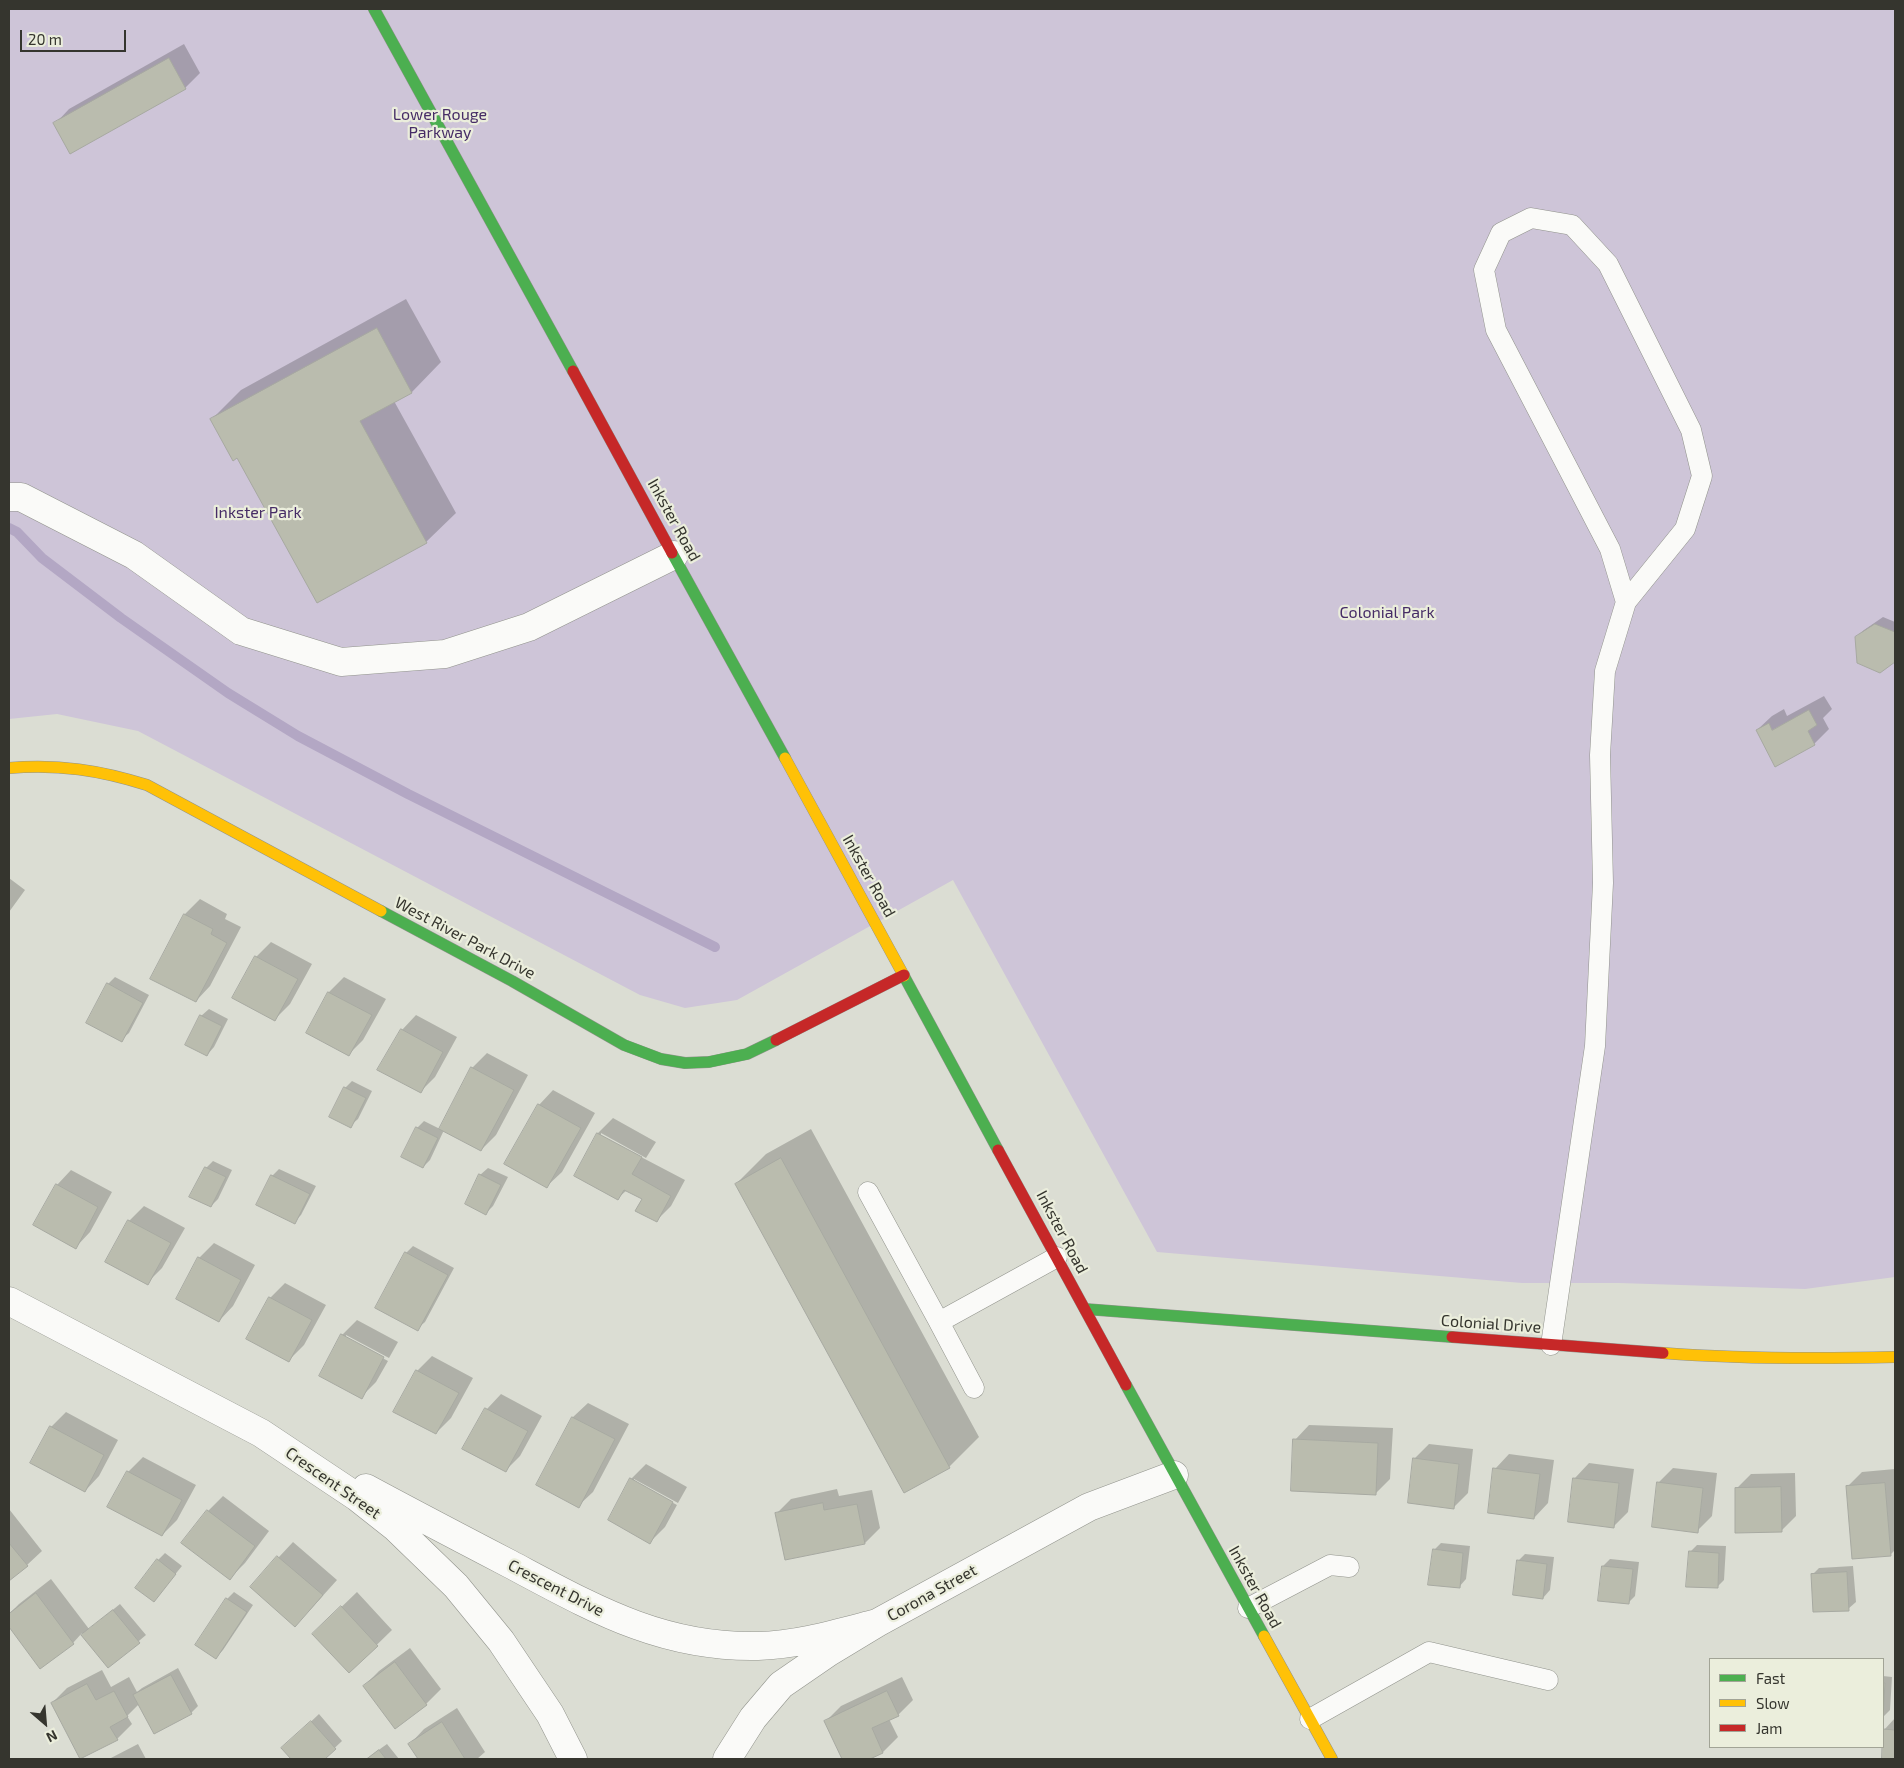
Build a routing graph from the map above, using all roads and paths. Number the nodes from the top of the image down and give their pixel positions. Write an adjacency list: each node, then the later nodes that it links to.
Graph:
1 (374, 9): 3 (main road, Inkster Road)
2 (9, 497): 3 (street)
3 (674, 555): 6 (main road, Inkster Road)
4 (1626, 602): 4 (lane); 12 (lane)
5 (9, 768): 6 (main road, West River Park Drive)
6 (904, 975): 8 (main road, Inkster Road)
7 (868, 1192): 11 (lane)
8 (1057, 1257): 10 (main road, Inkster Road); 11 (lane)
9 (9, 1301): 15 (street, Crescent Street)
10 (1085, 1309): 12 (main road, Colonial Drive); 16 (main road, Inkster Road)
11 (939, 1322): 14 (lane)
12 (1551, 1345): 13 (main road, Colonial Drive)
13 (1895, 1357)
14 (974, 1388)
15 (261, 1433): 19 (street, Crescent Drive); 22 (street, Crescent Street)
16 (1174, 1475): 18 (main road, Inkster Road); 19 (street, Corona Street)
17 (1349, 1567): 18 (lane)
18 (1248, 1608): 21 (main road, Inkster Road)
19 (877, 1623): 23 (street, Corona Street)
20 (1548, 1680): 21 (lane)
21 (1310, 1719): 24 (main road, Inkster Road)
22 (573, 1759)
23 (726, 1759)
24 (1332, 1759)

